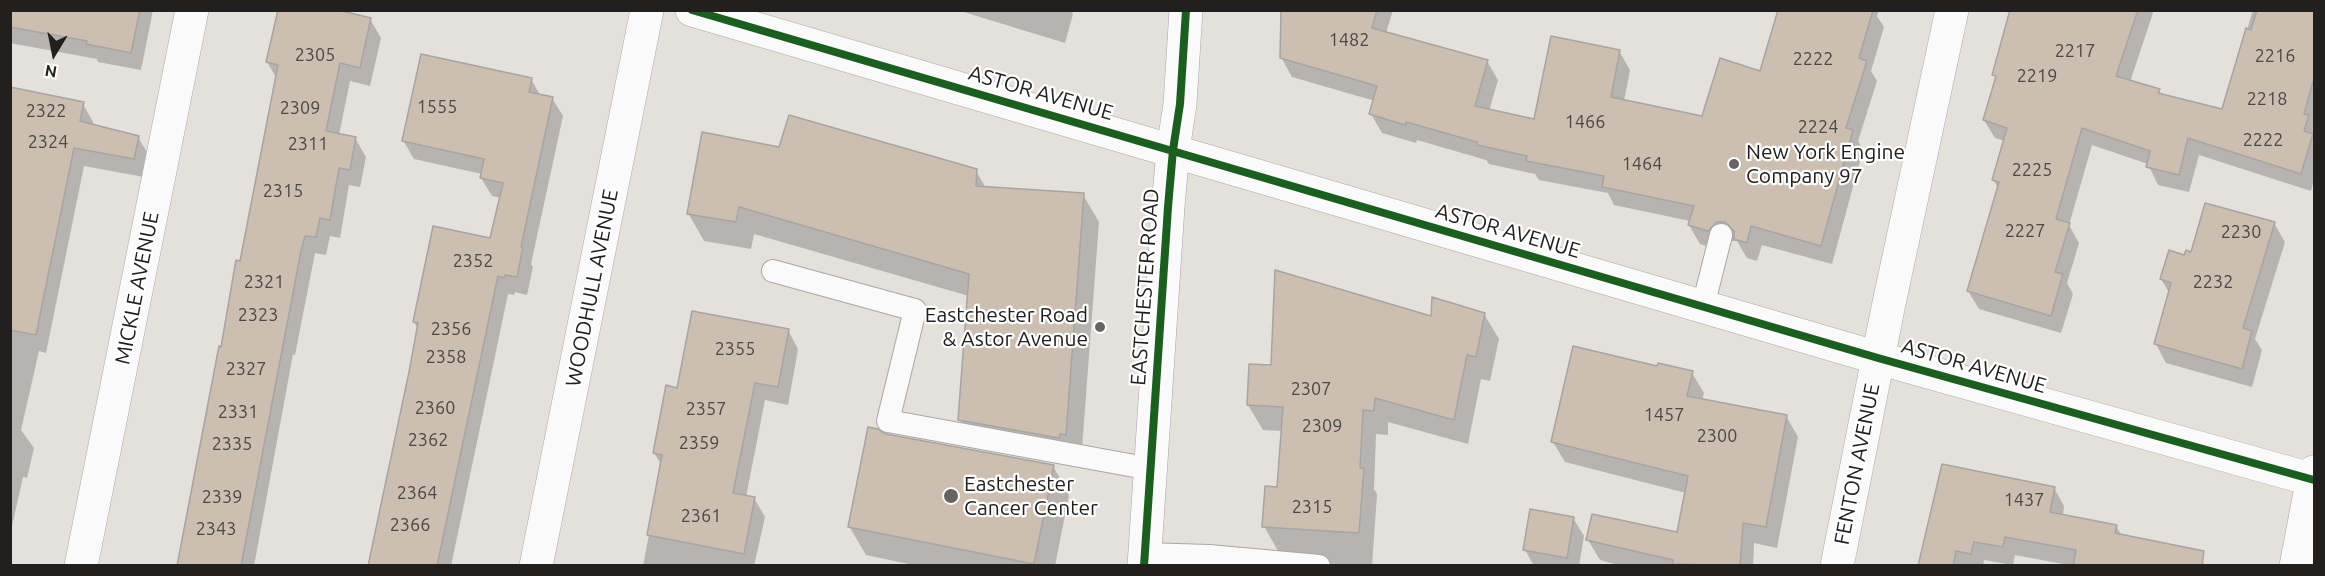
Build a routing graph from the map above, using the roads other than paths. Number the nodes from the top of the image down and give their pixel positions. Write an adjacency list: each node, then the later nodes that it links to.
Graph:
1 (192, 10): 14 (street, MICKLE AVENUE)
2 (647, 10): 15 (street, WOODHULL AVENUE)
3 (692, 10): 6 (street, ASTOR AVENUE)
4 (1186, 10): 6 (street, EASTCHESTER ROAD)
5 (1952, 10): 10 (street, FENTON AVENUE)
6 (1173, 150): 9 (street, ASTOR AVENUE); 11 (street, EASTCHESTER ROAD)
7 (1721, 235): 9 (lane)
8 (773, 271): 11 (lane)
9 (1703, 306): 10 (street, ASTOR AVENUE)
10 (1878, 358): 12 (street, ASTOR AVENUE); 17 (street, FENTON AVENUE)
11 (1151, 469): 13 (street, EASTCHESTER ROAD)
12 (2314, 477): 18 (street)
13 (1144, 560): 16 (lane)
14 (81, 566)
15 (536, 566)
16 (1319, 566)
17 (1837, 566)
18 (2296, 566)

